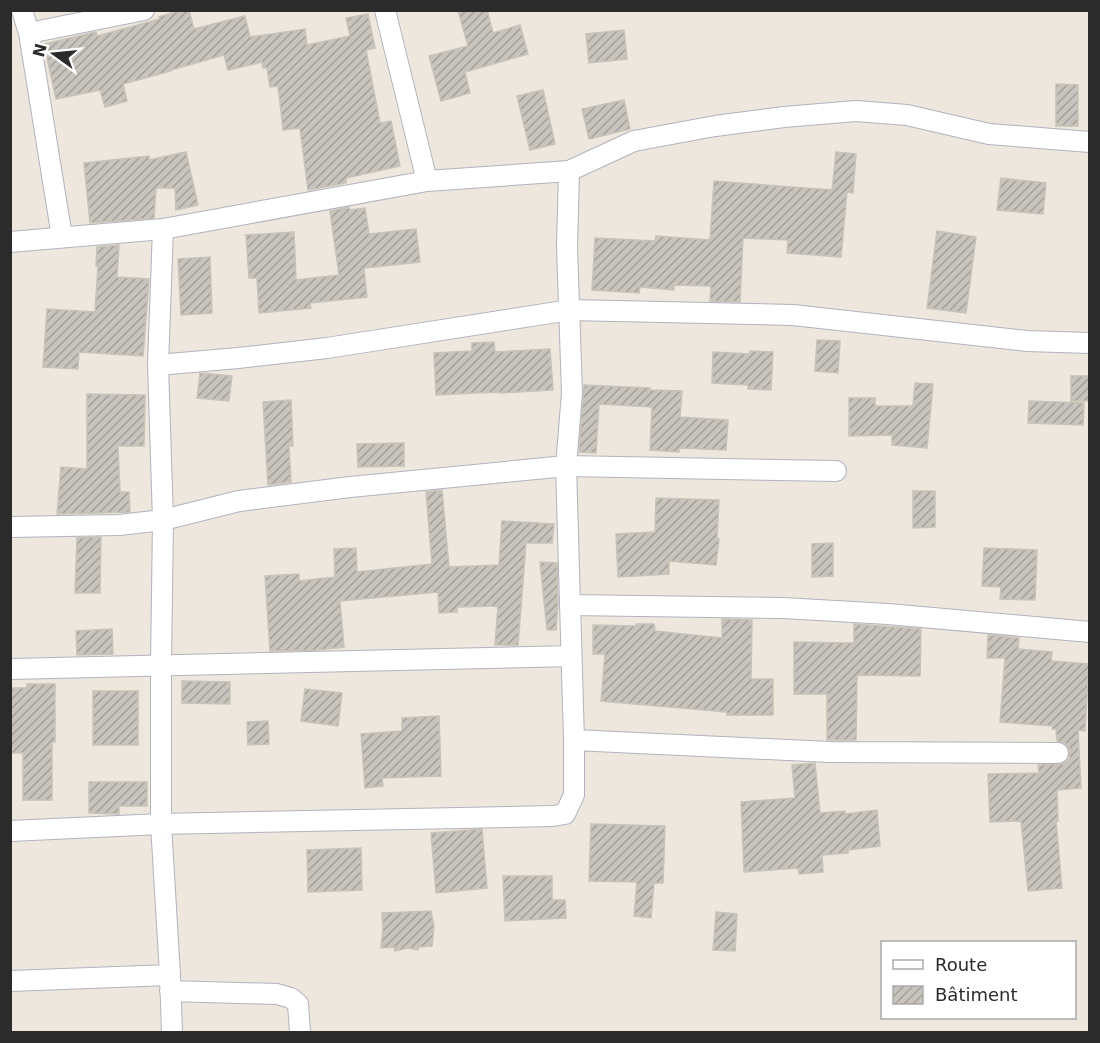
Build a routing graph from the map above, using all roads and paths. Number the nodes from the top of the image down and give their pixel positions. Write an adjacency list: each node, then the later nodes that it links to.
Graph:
1 (22, 10): 4 (street)
2 (144, 10): 4 (street)
3 (386, 10): 7 (street)
4 (29, 33): 9 (street)
5 (1089, 142): 6 (street)
6 (569, 171): 7 (street); 11 (street)
7 (428, 181): 8 (street)
8 (163, 229): 9 (street); 13 (street)
9 (62, 237): 10 (street)
10 (10, 242)
11 (570, 310): 12 (street); 13 (street); 14 (street)
12 (1089, 343)
13 (158, 365): 16 (street)
14 (566, 466): 15 (street); 16 (street); 18 (street)
15 (836, 471)
16 (163, 520): 17 (street); 21 (street)
17 (10, 527)
18 (570, 605): 19 (street); 20 (street)
19 (1089, 632)
20 (571, 656): 21 (street); 23 (street)
21 (161, 665): 22 (street); 25 (street)
22 (10, 669)
23 (574, 740): 24 (street); 25 (street)
24 (1058, 753)
25 (161, 824): 26 (street); 28 (street)
26 (10, 831)
27 (10, 981): 28 (street)
28 (170, 983): 29 (street); 30 (street)
29 (171, 1032)
30 (300, 1032)

